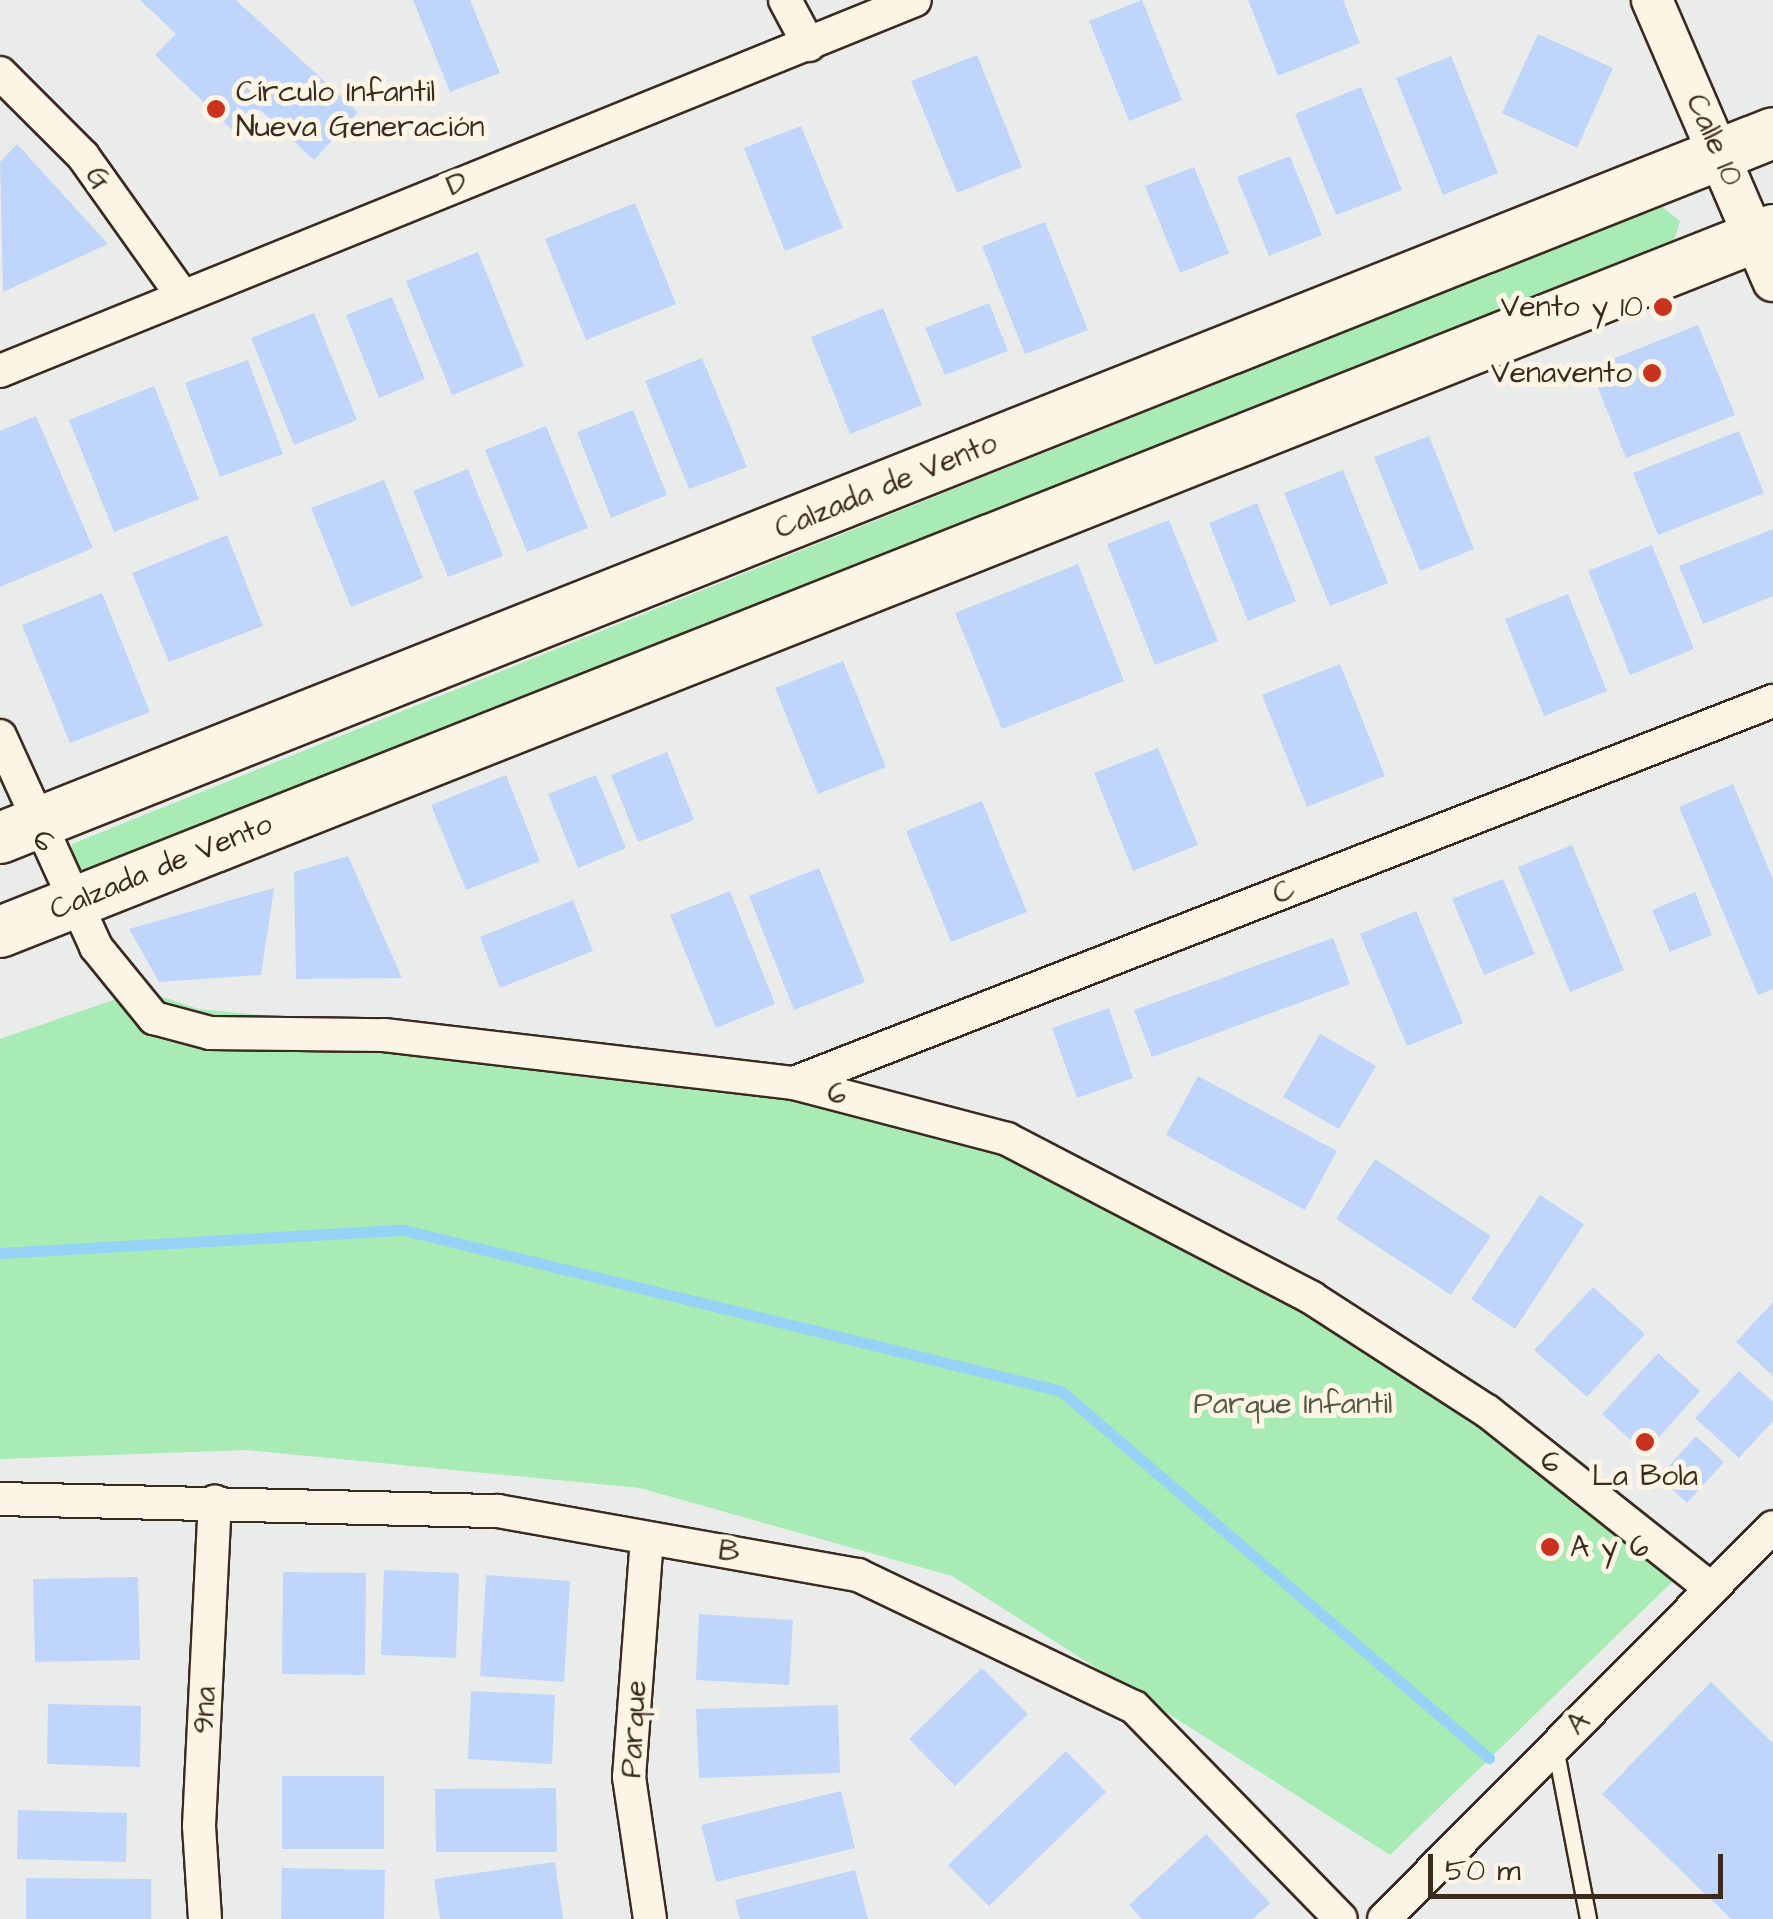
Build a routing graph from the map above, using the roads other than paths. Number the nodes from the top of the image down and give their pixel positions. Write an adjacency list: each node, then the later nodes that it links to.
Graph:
1 (785, 0): 4 (street)
2 (915, 0): 4 (street, D)
3 (1652, 0): 7 (street, Calle 10)
4 (809, 44): 9 (street, D)
5 (0, 74): 9 (street, G)
6 (1773, 133): 7 (main road, Calzada de Vento)
7 (1720, 154): 8 (street, Calle 10); 13 (main road, Calzada de Vento)
8 (1767, 250): 14 (main road, Calzada de Vento)
9 (181, 294): 10 (street, D)
10 (0, 371)
11 (1773, 701): 16 (street, C)
12 (0, 736): 13 (street, 6)
13 (18, 831): 14 (street, 6)
14 (72, 902): 15 (main road, Calzada de Vento); 16 (street, 6)
15 (0, 932)
16 (794, 1083): 21 (street, 6)
17 (0, 1500): 18 (street, B)
18 (215, 1501): 20 (street, B); 23 (street, 9na)
19 (1773, 1528): 21 (street, A)
20 (647, 1538): 24 (street, Parque); 25 (street, B)
21 (1710, 1588): 22 (street, A)
22 (1555, 1747): 26 (street, A); 27 (lane)
23 (205, 1919)
24 (650, 1919)
25 (1341, 1919)
26 (1384, 1919)
27 (1588, 1919)

